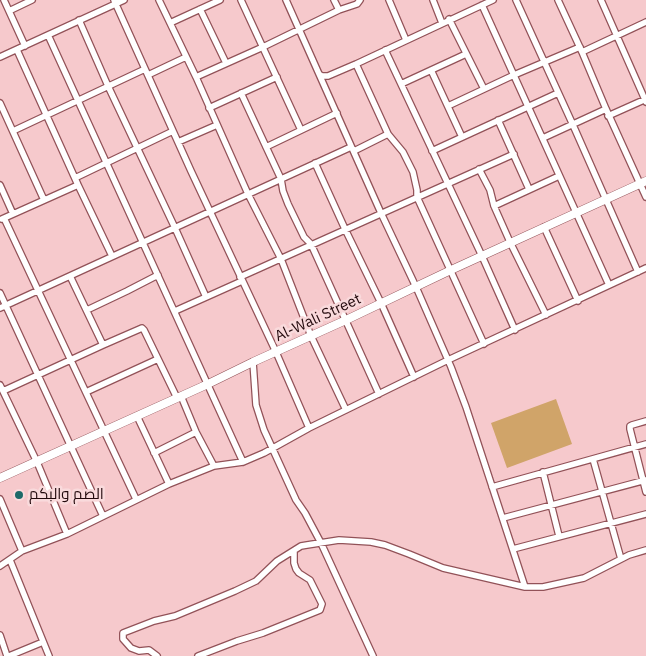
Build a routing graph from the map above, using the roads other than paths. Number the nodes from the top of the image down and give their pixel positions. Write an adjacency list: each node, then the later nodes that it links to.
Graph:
1 (4, 0): 20 (street)
2 (32, 0): 20 (street)
3 (124, 0): 16 (street)
4 (159, 0): 25 (street)
5 (220, 0): 18 (street)
6 (241, 0): 31 (street)
7 (286, 0): 26 (street)
8 (334, 0): 19 (street)
9 (360, 0): 19 (street)
10 (389, 0): 29 (street)
11 (432, 0): 23 (street)
12 (493, 0): 17 (street)
13 (516, 0): 38 (street)
14 (558, 0): 32 (street)
15 (604, 1): 28 (street)
16 (115, 2): 21 (street); 41 (street)
17 (482, 5): 22 (street); 45 (street)
18 (200, 9): 25 (street); 39 (street)
19 (339, 10): 26 (street)
20 (9, 11): 30 (street)
21 (79, 20): 27 (street); 49 (street)
22 (449, 20): 23 (street); 35 (street)
23 (442, 22): 29 (street)
24 (646, 22): 28 (street)
25 (170, 23): 37 (street)
26 (299, 30): 31 (street); 43 (street)
27 (48, 35): 30 (street); 54 (street)
28 (617, 36): 32 (street); 53 (street)
29 (406, 40): 34 (street)
30 (25, 46): 33 (street)
31 (263, 47): 39 (street); 47 (street)
32 (581, 49): 38 (street); 59 (street)
33 (16, 50): 36 (street); 61 (street)
34 (385, 50): 40 (street); 48 (street)
35 (466, 54): 42 (street); 50 (street)
36 (0, 57)
37 (186, 57): 44 (street); 46 (street)
38 (544, 62): 45 (street); 52 (street)
39 (226, 63): 46 (street)
40 (356, 64): 43 (street); 69 (street)
41 (145, 69): 44 (street); 49 (street)
42 (431, 70): 48 (street); 56 (street)
43 (319, 74): 60 (street)
44 (148, 75): 68 (street)
45 (514, 75): 50 (street); 57 (street)
46 (196, 77): 58 (street)
47 (277, 77): 51 (street); 66 (street)
48 (401, 84): 76 (street)
49 (108, 86): 54 (street); 73 (street)
50 (484, 89): 56 (street)
51 (241, 93): 58 (street); 74 (street)
52 (558, 93): 57 (street); 65 (street)
53 (646, 100): 62 (street)
54 (78, 101): 61 (street); 78 (street)
55 (0, 103): 67 (street)
56 (448, 106): 70 (street)
57 (528, 106): 63 (street); 71 (street)
58 (209, 108): 64 (street)
59 (606, 109): 62 (street); 65 (street)
60 (337, 114): 66 (street); 75 (street)
61 (46, 116): 67 (street); 82 (street)
62 (608, 116): 84 (street)
63 (498, 120): 70 (street); 77 (street)
64 (217, 125): 72 (street); 89 (street)
65 (573, 125): 71 (street); 92 (street)
66 (301, 130): 74 (street)
67 (13, 131): 93 (street)
68 (173, 131): 72 (street); 73 (street)
69 (388, 134): 75 (street); 91 (street)
70 (462, 137): 76 (street)
71 (543, 138): 81 (street)
72 (178, 142): 95 (street)
73 (138, 147): 78 (street); 101 (street)
74 (266, 147): 83 (street)
75 (352, 149): 79 (street); 96 (street)
76 (432, 151): 85 (street)
77 (514, 154): 80 (street); 88 (street)
78 (106, 163): 82 (street); 103 (street)
79 (315, 163): 83 (street); 102 (street)
80 (479, 169): 85 (street); 94 (street)
81 (559, 176): 88 (street); 97 (street)
82 (75, 178): 87 (street)
83 (281, 179): 89 (street); 105 (street)
84 (643, 182): 90 (street); 92 (main road, Al-Wali Street)
85 (447, 184): 91 (street); 107 (street)
86 (0, 185): 98 (street)
87 (78, 185): 93 (street); 106 (street)
88 (529, 189): 94 (street)
89 (248, 194): 95 (street); 108 (street)
90 (646, 196)
91 (417, 197): 96 (street); 110 (street)
92 (606, 199): 97 (main road, Al-Wali Street); 111 (street)
93 (44, 200): 98 (street)
94 (494, 206): 104 (street)
95 (210, 212): 101 (street); 114 (street)
96 (381, 213): 102 (street); 116 (street)
97 (575, 213): 100 (main road, Al-Wali Street); 115 (street)
98 (13, 214): 99 (street)
99 (2, 219): 117 (street)
100 (544, 227): 104 (main road, Al-Wali Street); 120 (street)
101 (175, 228): 103 (street); 119 (street)
102 (345, 229): 105 (street); 121 (street)
103 (142, 242): 106 (street); 112 (street)
104 (510, 242): 107 (main road, Al-Wali Street); 125 (street)
105 (311, 244): 108 (street); 126 (street)
106 (112, 256): 113 (street)
107 (482, 256): 110 (main road, Al-Wali Street); 127 (street)
108 (281, 259): 114 (street); 128 (street)
109 (646, 268): 111 (street)
110 (451, 270): 116 (main road, Al-Wali Street); 130 (street)
111 (638, 272): 115 (street)
112 (158, 275): 123 (street); 124 (street)
113 (70, 276): 117 (street); 123 (street)
114 (241, 279): 119 (street); 131 (street)
115 (609, 285): 120 (street)
116 (416, 287): 121 (main road, Al-Wali Street); 134 (street)
117 (38, 290): 122 (street); 133 (street)
118 (0, 293): 122 (street)
119 (206, 297): 124 (street)
120 (578, 300): 125 (street)
121 (381, 304): 126 (main road, Al-Wali Street); 137 (street)
122 (3, 306): 136 (street)
123 (86, 310): 129 (street)
124 (175, 311): 138 (street)
125 (546, 315): 127 (street)
126 (346, 320): 128 (main road, Al-Wali Street); 141 (street)
127 (515, 330): 130 (street)
128 (311, 336): 131 (main road, Al-Wali Street); 144 (street)
129 (103, 344): 132 (street); 133 (street)
130 (484, 344): 134 (street)
131 (276, 352): 135 (main road, Al-Wali Street); 147 (street)
132 (158, 359): 140 (street); 142 (street)
133 (70, 360): 136 (street); 140 (street)
134 (448, 360): 137 (street); 163 (street)
135 (253, 362): 138 (main road, Al-Wali Street); 153 (street)
136 (37, 374): 139 (street); 151 (street)
137 (414, 377): 141 (street)
138 (208, 384): 142 (main road, Al-Wali Street); 157 (street)
139 (1, 388): 143 (street)
140 (86, 392): 148 (street)
141 (379, 394): 144 (street)
142 (179, 397): 145 (main road, Al-Wali Street); 149 (street)
143 (3, 400): 156 (street)
144 (346, 410): 147 (street)
145 (137, 416): 148 (main road, Al-Wali Street); 154 (street)
146 (646, 421): 152 (street)
147 (309, 428): 153 (street)
148 (105, 431): 151 (main road, Al-Wali Street); 167 (street)
149 (196, 432): 154 (street); 158 (street)
150 (646, 444): 152 (street)
151 (71, 446): 156 (main road, Al-Wali Street); 170 (street)
152 (634, 447): 155 (street); 161 (street)
153 (273, 448): 157 (street); 175 (street)
154 (154, 453): 162 (street)
155 (593, 459): 159 (street); 164 (street)
156 (37, 462): 160 (main road, Al-Wali Street); 173 (street)
157 (243, 462): 158 (street)
158 (214, 466): 162 (street)
159 (543, 472): 163 (street); 168 (street)
160 (0, 478)
161 (645, 481): 164 (street); 165 (street)
162 (169, 484): 167 (street)
163 (492, 487): 171 (street)
164 (603, 492): 168 (street); 172 (street)
165 (646, 492)
166 (0, 499): 179 (street)
167 (136, 499): 170 (street)
168 (552, 505): 171 (street); 174 (street)
169 (646, 514): 172 (street)
170 (103, 516): 173 (street)
171 (503, 518): 176 (street)
172 (611, 523): 174 (street); 180 (street)
173 (68, 534): 179 (street)
174 (559, 536): 176 (street)
175 (321, 543): 178 (street); 183 (street); 190 (street)
176 (513, 549): 183 (street)
177 (646, 550): 180 (street)
178 (294, 551): 188 (street); 189 (street)
179 (22, 552): 181 (street)
180 (621, 559): 183 (street)
181 (10, 560): 182 (street); 185 (street)
182 (0, 566)
183 (525, 587)
184 (0, 635): 186 (street)
185 (43, 642): 186 (street); 187 (street)
186 (8, 656)
187 (49, 656)
188 (157, 656)
189 (198, 656)
190 (373, 656)

